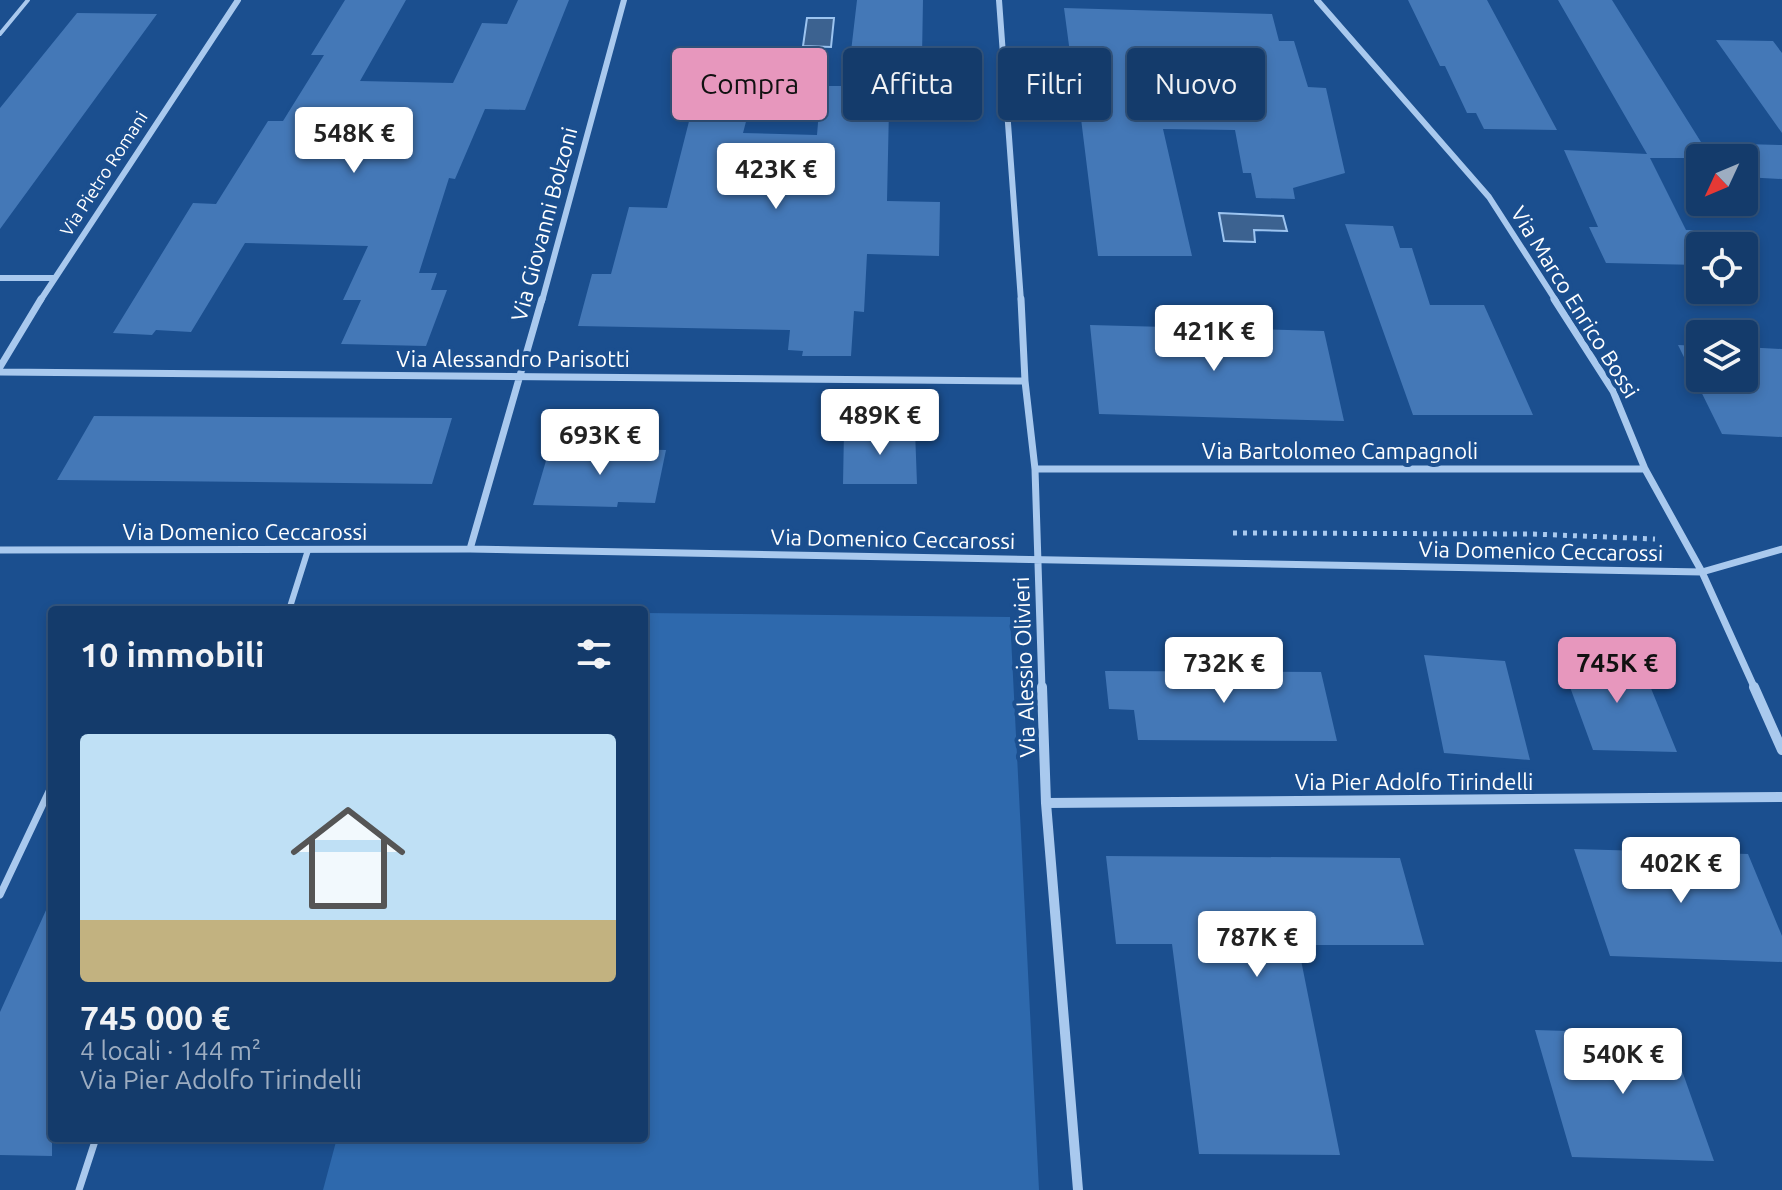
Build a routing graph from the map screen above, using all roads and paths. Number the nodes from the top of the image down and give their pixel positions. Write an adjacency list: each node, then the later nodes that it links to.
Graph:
1 (28, 0): 6 (lane)
2 (238, 0): 8 (street, Via Pietro Romani)
3 (624, 0): 10 (street, Via Giovanni Bolzoni)
4 (999, 0): 11 (street, Via Alessio Olivieri)
5 (1317, 0): 13 (street, Via Marco Enrico Bossi)
6 (0, 34)
7 (0, 278): 8 (street)
8 (54, 278): 9 (street, Via Pietro Romani)
9 (0, 369): 10 (street, Via Alessandro Parisotti)
10 (521, 378): 11 (street, Via Alessandro Parisotti); 14 (street, Via Giovanni Bolzoni)
11 (1025, 381): 12 (street, Via Alessio Olivieri)
12 (1035, 469): 13 (street, Via Bartolomeo Campagnoli); 18 (street, Via Alessio Olivieri)
13 (1645, 469): 19 (street, Via Marco Enrico Bossi)
14 (470, 549): 17 (street, Via Domenico Ceccarossi); 18 (street, Via Domenico Ceccarossi)
15 (1782, 549): 19 (street, Via Domenico Ceccarossi)
16 (0, 550): 17 (street, Via Domenico Ceccarossi)
17 (308, 550): 20 (lane)
18 (1038, 559): 19 (street, Via Domenico Ceccarossi); 24 (street, Via Alessio Olivieri)
19 (1702, 572): 21 (street, Via Marco Enrico Bossi)
20 (290, 606)
21 (1782, 750)
22 (48, 793): 25 (lane)
23 (1782, 797): 24 (street, Via Pier Adolfo Tirindelli)
24 (1046, 803): 28 (street, Via Alessio Olivieri)
25 (0, 895)
26 (95, 1142): 27 (lane)
27 (79, 1190)
28 (1078, 1190)

